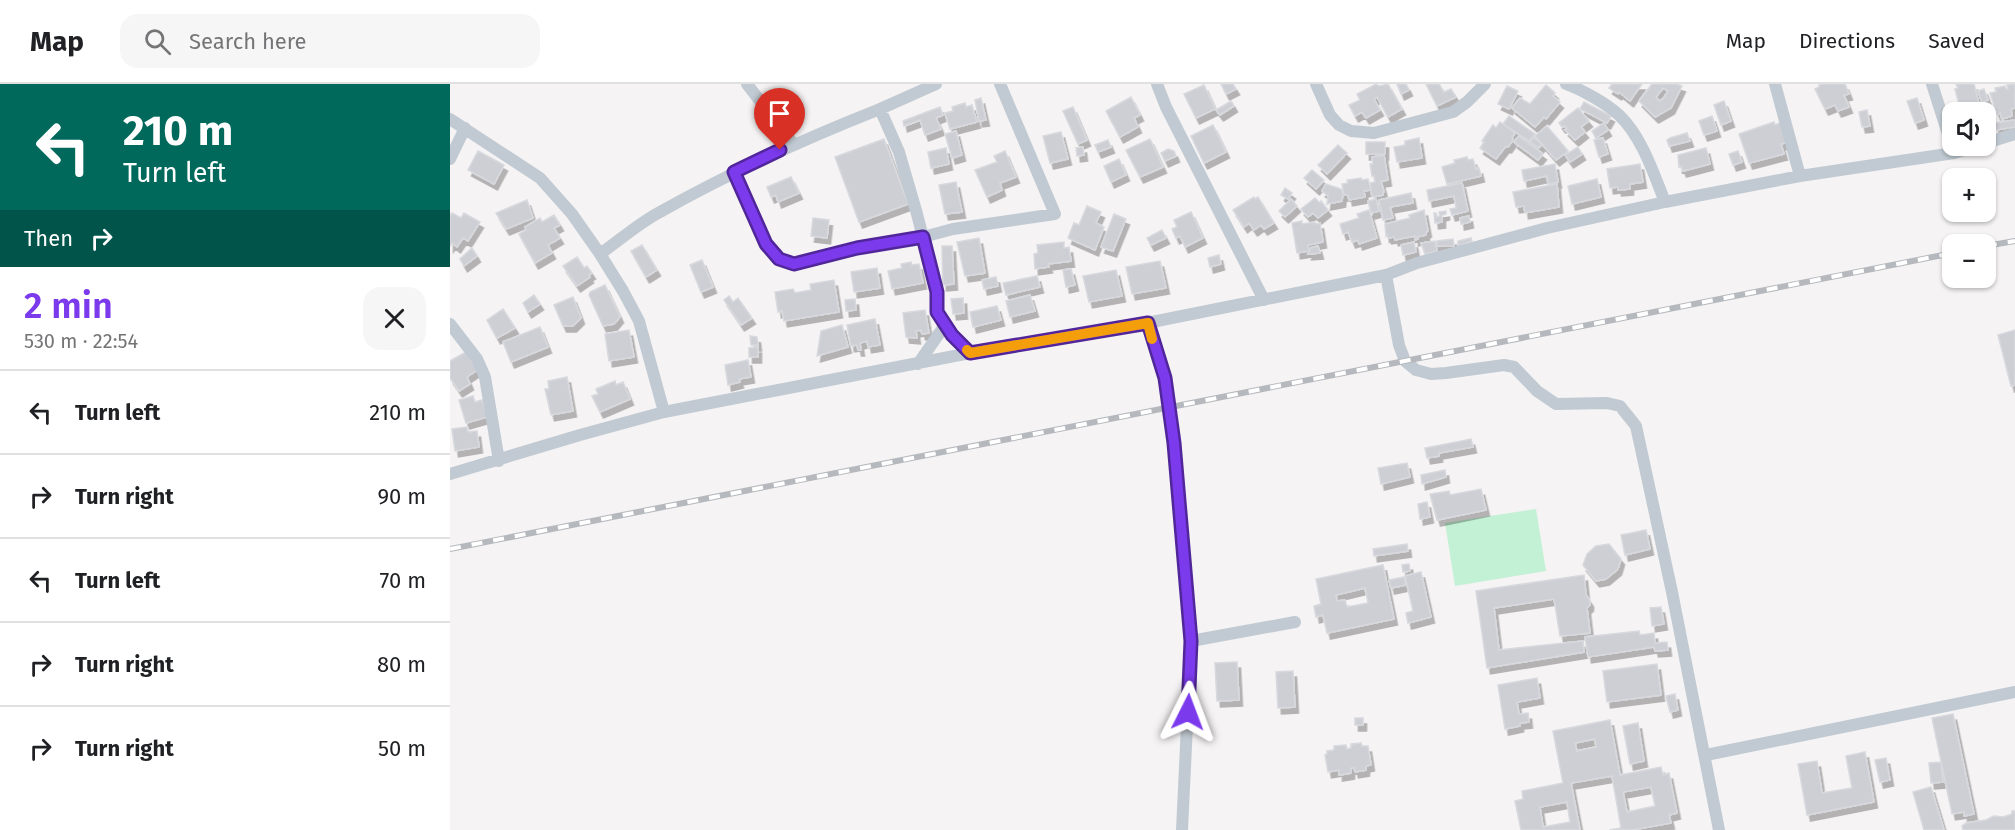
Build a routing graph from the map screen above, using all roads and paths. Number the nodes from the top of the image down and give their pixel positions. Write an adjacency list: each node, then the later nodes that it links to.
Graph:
1 (747, 84): 16 (street)
2 (936, 84): 10 (street)
3 (1000, 84): 22 (street)
4 (1157, 84): 25 (street)
5 (1316, 84): 6 (street)
6 (1485, 84)
7 (1566, 84): 21 (street)
8 (1775, 84): 20 (street)
9 (1932, 84): 11 (street)
10 (880, 109): 16 (street); 22 (street)
11 (1942, 115)
12 (450, 118): 13 (street)
13 (465, 128): 18 (street); 23 (street)
14 (2015, 135): 15 (street)
15 (1996, 140)
16 (794, 145): 19 (street)
17 (1942, 155): 20 (street)
18 (450, 159)
19 (734, 172): 22 (street); 23 (street)
20 (1800, 176): 21 (street)
21 (1665, 202): 24 (street)
22 (923, 237): 28 (street)
23 (600, 254): 31 (street)
24 (1386, 275): 25 (street); 37 (street)
25 (1264, 300): 26 (street)
26 (1148, 323): 29 (street); 35 (street)
27 (450, 324): 32 (street)
28 (945, 325): 29 (street); 30 (street)
29 (970, 353): 30 (street)
30 (918, 364): 31 (street)
31 (664, 412): 32 (street)
32 (499, 461): 33 (street)
33 (450, 474)
34 (1295, 622): 35 (street)
35 (1191, 641): 38 (street)
36 (2015, 692): 37 (street)
37 (1706, 755): 39 (street)
38 (1182, 830)
39 (1719, 830)

